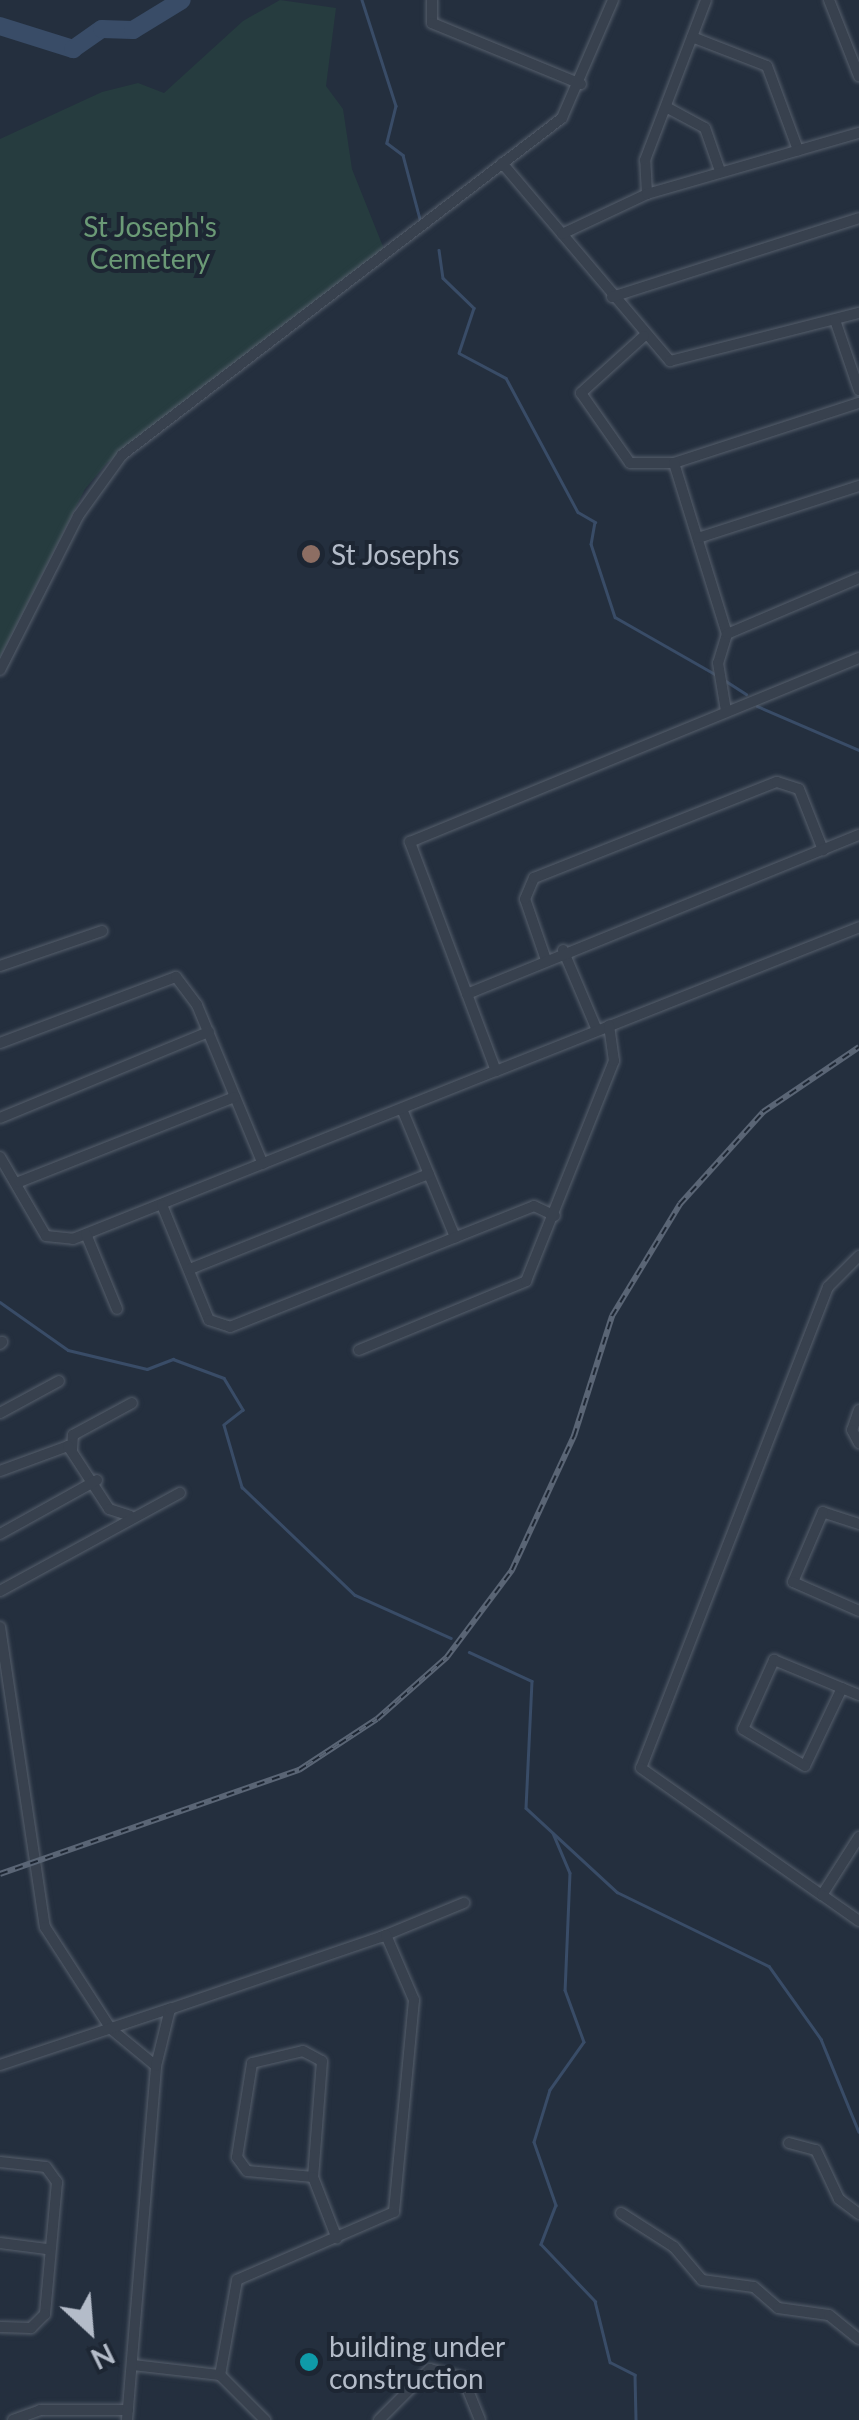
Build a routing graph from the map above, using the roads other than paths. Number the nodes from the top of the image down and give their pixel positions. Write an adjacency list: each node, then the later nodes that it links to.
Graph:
1 (432, 0): 7 (street)
2 (613, 0): 7 (street)
3 (706, 0): 5 (street)
4 (829, 0): 6 (street)
5 (692, 37): 8 (street); 10 (street)
6 (859, 76)
7 (581, 84): 11 (street)
8 (666, 107): 12 (street); 13 (street)
9 (859, 133): 10 (street)
10 (798, 150): 12 (street)
11 (502, 163): 15 (street); 28 (street)
12 (720, 172): 13 (street)
13 (647, 194): 15 (street)
14 (859, 218): 16 (street)
15 (562, 234): 16 (street)
16 (612, 297): 19 (street)
17 (859, 312): 18 (street)
18 (834, 320): 19 (street); 20 (street)
19 (644, 336): 22 (street)
20 (859, 390)
21 (859, 404): 22 (street)
22 (674, 464): 24 (street)
23 (859, 486): 24 (street)
24 (698, 538): 26 (street)
25 (859, 578): 26 (street)
26 (727, 634): 29 (street)
27 (859, 658): 29 (street)
28 (0, 670)
29 (726, 711): 37 (street)
30 (859, 835): 31 (street)
31 (823, 850): 34 (street); 35 (street)
32 (859, 928): 38 (street)
33 (102, 931): 36 (street)
34 (563, 950): 35 (street); 39 (street)
35 (544, 957): 37 (street)
36 (0, 966)
37 (468, 994): 42 (street)
38 (609, 1025): 39 (street); 51 (street)
39 (597, 1030): 42 (street)
40 (209, 1032): 41 (street); 43 (street); 45 (street)
41 (0, 1044)
42 (496, 1071): 44 (street)
43 (236, 1097): 47 (street); 49 (street)
44 (402, 1108): 47 (street); 48 (street)
45 (0, 1118)
46 (0, 1157): 49 (street)
47 (263, 1164): 50 (street)
48 (428, 1174): 53 (street); 55 (street)
49 (19, 1182): 52 (street)
50 (162, 1205): 52 (street); 55 (street)
51 (555, 1216): 53 (street); 57 (street)
52 (86, 1234): 56 (street)
53 (455, 1237): 55 (street)
54 (859, 1256): 78 (street)
55 (190, 1270)
56 (117, 1309)
57 (359, 1350)
58 (59, 1381): 61 (street)
59 (132, 1402): 62 (street)
60 (859, 1410): 63 (street)
61 (0, 1412)
62 (73, 1434): 64 (street); 65 (street)
63 (859, 1443)
64 (54, 1445): 65 (street); 66 (street)
65 (72, 1449): 67 (street)
66 (0, 1471)
67 (97, 1480): 69 (street); 71 (street)
68 (180, 1493): 69 (street)
69 (116, 1521): 72 (street)
70 (859, 1524): 73 (street)
71 (0, 1534)
72 (0, 1591)
73 (859, 1611)
74 (0, 1630): 83 (street)
75 (842, 1688): 75 (street); 76 (street)
76 (859, 1694)
77 (859, 1837): 78 (street)
78 (822, 1895): 80 (street)
79 (464, 1903): 81 (street)
80 (859, 1921)
81 (386, 1935): 82 (street); 91 (street)
82 (170, 2009): 83 (street); 85 (street)
83 (111, 2029): 84 (street); 85 (street)
84 (0, 2065)
85 (156, 2066): 96 (street)
86 (790, 2143): 90 (street)
87 (0, 2162): 93 (street)
88 (312, 2177): 88 (street); 91 (street)
89 (621, 2213): 95 (street)
90 (859, 2214)
91 (337, 2239): 97 (street)
92 (0, 2243): 93 (street)
93 (46, 2249): 94 (street)
94 (0, 2326)
95 (859, 2340)
96 (133, 2365): 97 (street); 98 (street)
97 (220, 2375): 101 (street)
98 (128, 2415): 100 (street)
99 (381, 2419): 102 (street)
100 (13, 2420)
101 (265, 2420)
102 (480, 2420)

